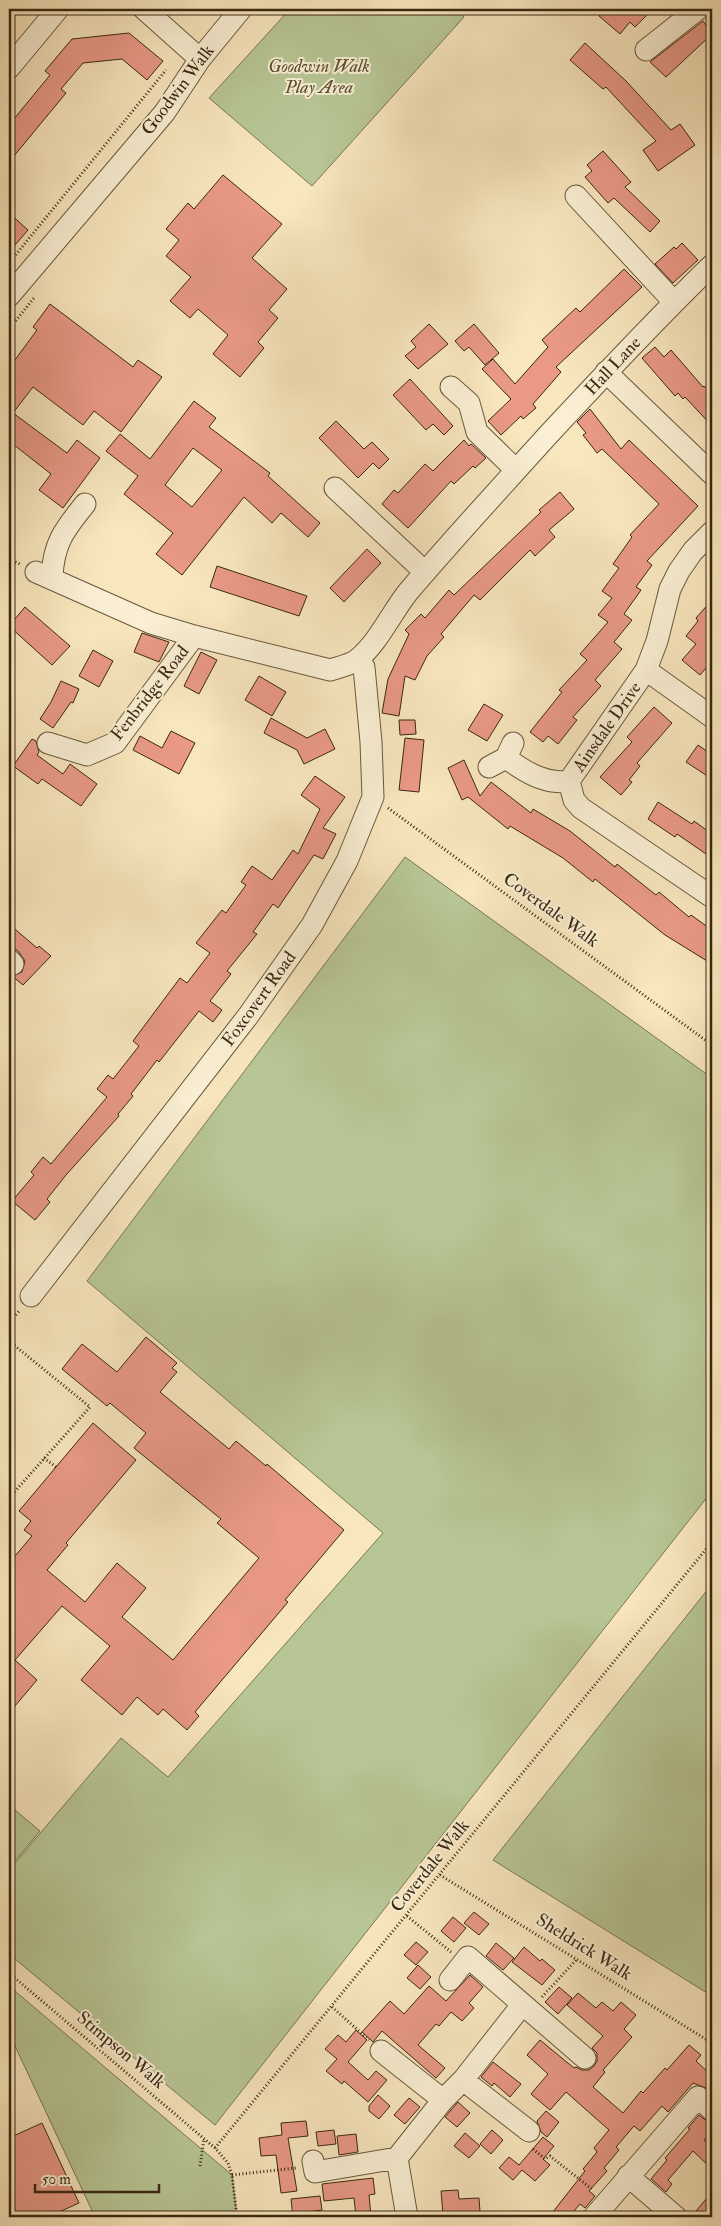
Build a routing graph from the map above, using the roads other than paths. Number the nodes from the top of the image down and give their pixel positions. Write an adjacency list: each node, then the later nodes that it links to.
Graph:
1 (58, 9): 7 (street)
2 (144, 9): 6 (street)
3 (241, 9): 6 (street, Goodwin Walk)
4 (686, 12): 5 (street)
5 (646, 50)
6 (200, 59): 10 (street, Goodwin Walk)
7 (9, 68)
8 (576, 196): 11 (street)
9 (712, 265): 11 (street, Hall Lane)
10 (9, 296)
11 (674, 302): 12 (street, Hall Lane)
12 (606, 372): 14 (street, Hall Lane); 15 (street)
13 (451, 387): 14 (street)
14 (516, 470): 19 (street, Hall Lane)
15 (712, 474)
16 (335, 488): 19 (street)
17 (84, 504): 20 (street, Fenbridge Road)
18 (712, 532): 22 (street, Ainsdale Drive)
19 (425, 572): 21 (street, Hall Lane)
20 (194, 636): 21 (street, Fenbridge Road); 24 (street, Fenbridge Road)
21 (358, 659): 28 (street, Foxcovert Road)
22 (646, 670): 23 (street); 26 (street, Ainsdale Drive)
23 (712, 717)
24 (48, 743)
25 (503, 756): 26 (street)
26 (569, 781): 27 (street, Ainsdale Drive)
27 (712, 897)
28 (31, 1296)
29 (450, 1980): 30 (street)
30 (525, 2008): 32 (street); 33 (street)
31 (381, 2050): 34 (street)
32 (585, 2058)
33 (463, 2080): 34 (street); 36 (street)
34 (443, 2100): 37 (street)
35 (712, 2110): 39 (street)
36 (529, 2131)
37 (396, 2158): 38 (street); 41 (street)
38 (313, 2161)
39 (628, 2176): 40 (street); 42 (street)
40 (600, 2209)
41 (407, 2217)
42 (676, 2217)

